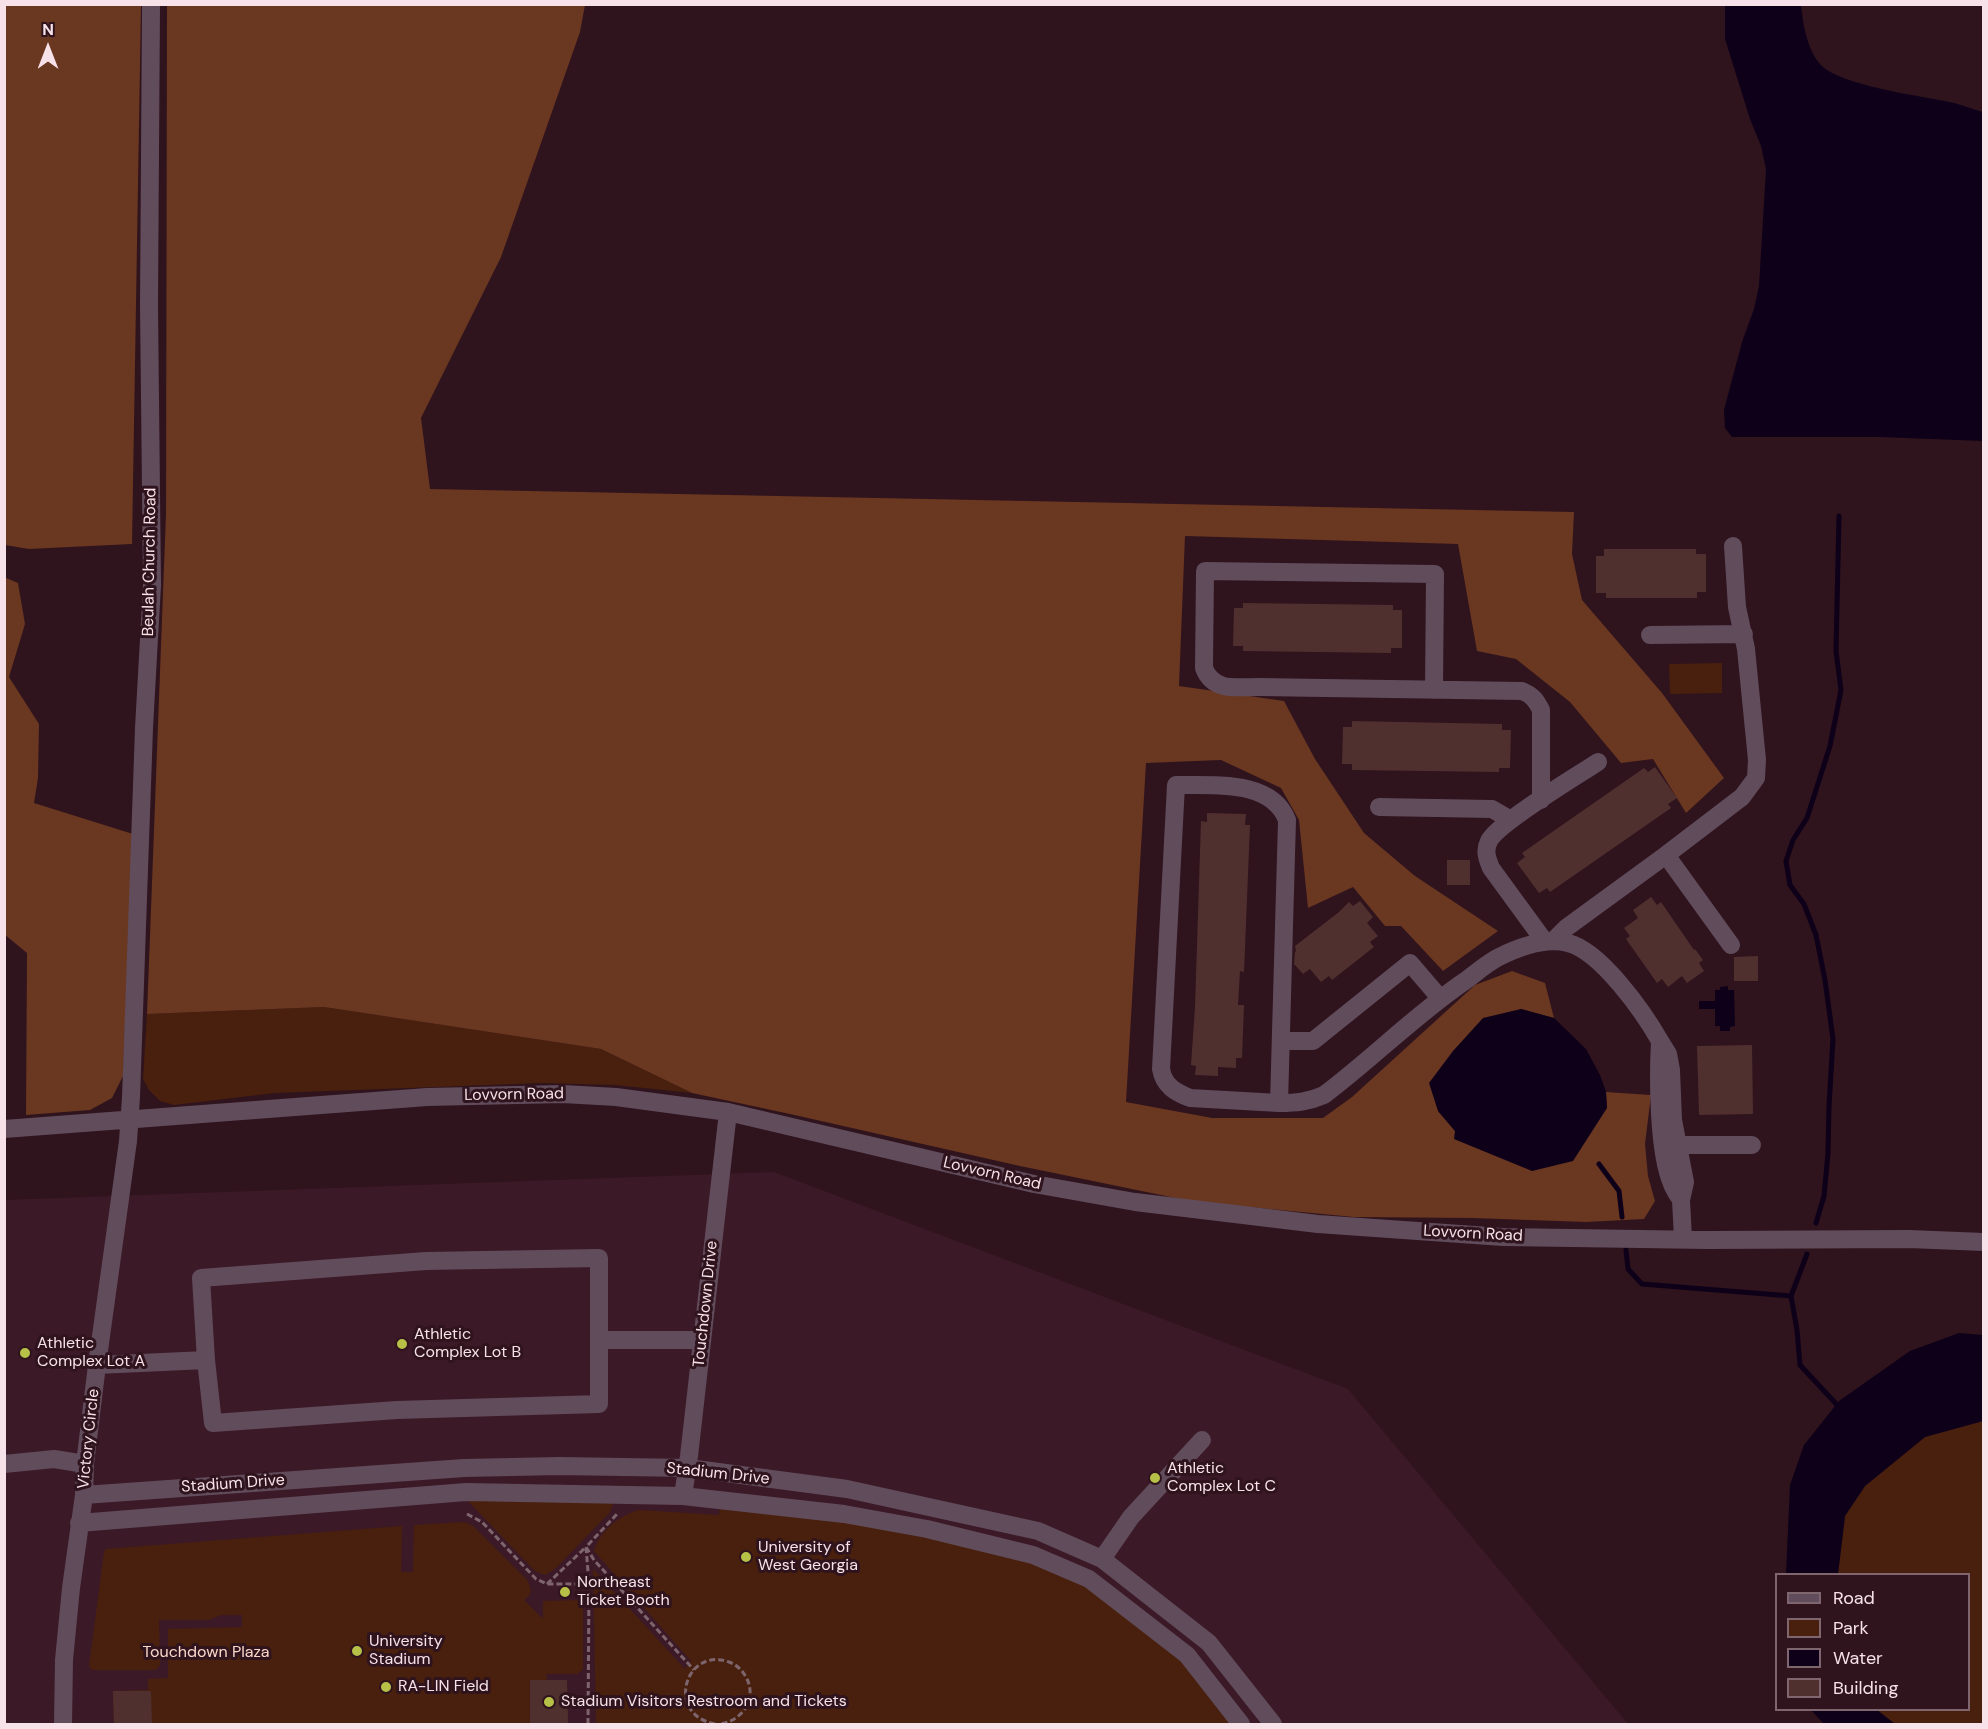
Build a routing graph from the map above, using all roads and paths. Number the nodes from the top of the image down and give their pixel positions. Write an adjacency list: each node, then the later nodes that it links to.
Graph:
1 (151, 4): 17 (street, Beulah Church Road)
2 (1733, 546): 3 (street)
3 (1744, 634): 4 (street); 10 (street)
4 (1650, 635)
5 (1434, 690): 5 (street); 7 (street)
6 (1598, 762): 7 (street)
7 (1540, 800): 9 (street)
8 (1378, 807): 9 (street)
9 (1511, 820): 11 (street)
10 (1666, 855): 11 (street); 12 (street)
11 (1549, 942): 13 (street); 19 (street)
12 (1731, 945)
13 (1440, 998): 14 (street); 15 (street)
14 (1282, 1041): 15 (street); 15 (street)
15 (1279, 1102)
16 (728, 1112): 17 (street, Lovvorn Road); 21 (street, Lovvorn Road); 24 (street, Touchdown Drive)
17 (130, 1118): 18 (street, Lovvorn Road); 26 (street, Victory Circle)
18 (4, 1129)
19 (1671, 1145): 20 (street); 21 (street)
20 (1752, 1145)
21 (1683, 1239): 22 (street, Lovvorn Road)
22 (1983, 1242)
23 (599, 1340): 24 (street); 25 (street); 25 (street)
24 (701, 1340): 30 (street, Touchdown Drive)
25 (206, 1360): 26 (street)
26 (98, 1365): 29 (street, Victory Circle)
27 (1202, 1440): 37 (street)
28 (4, 1464): 29 (street)
29 (85, 1464): 31 (street, Victory Circle)
30 (688, 1468): 31 (street, Stadium Drive); 32 (street, Touchdown Drive); 37 (street, Stadium Drive)
31 (84, 1495): 35 (street, Victory Circle)
32 (684, 1496): 35 (street, Stadium Drive); 44 (street, Stadium Drive)
33 (467, 1514): 38 (path)
34 (617, 1514): 36 (path)
35 (79, 1523): 41 (street, Victory Circle)
36 (586, 1547): 38 (path); 39 (path); 40 (path)
37 (1102, 1559): 45 (street, Stadium Drive)
38 (547, 1584): 39 (path)
39 (589, 1584): 42 (path)
40 (694, 1670): 43 (path); 43 (path)
41 (63, 1725)
42 (588, 1725)
43 (717, 1725)
44 (1241, 1725)
45 (1273, 1725)

